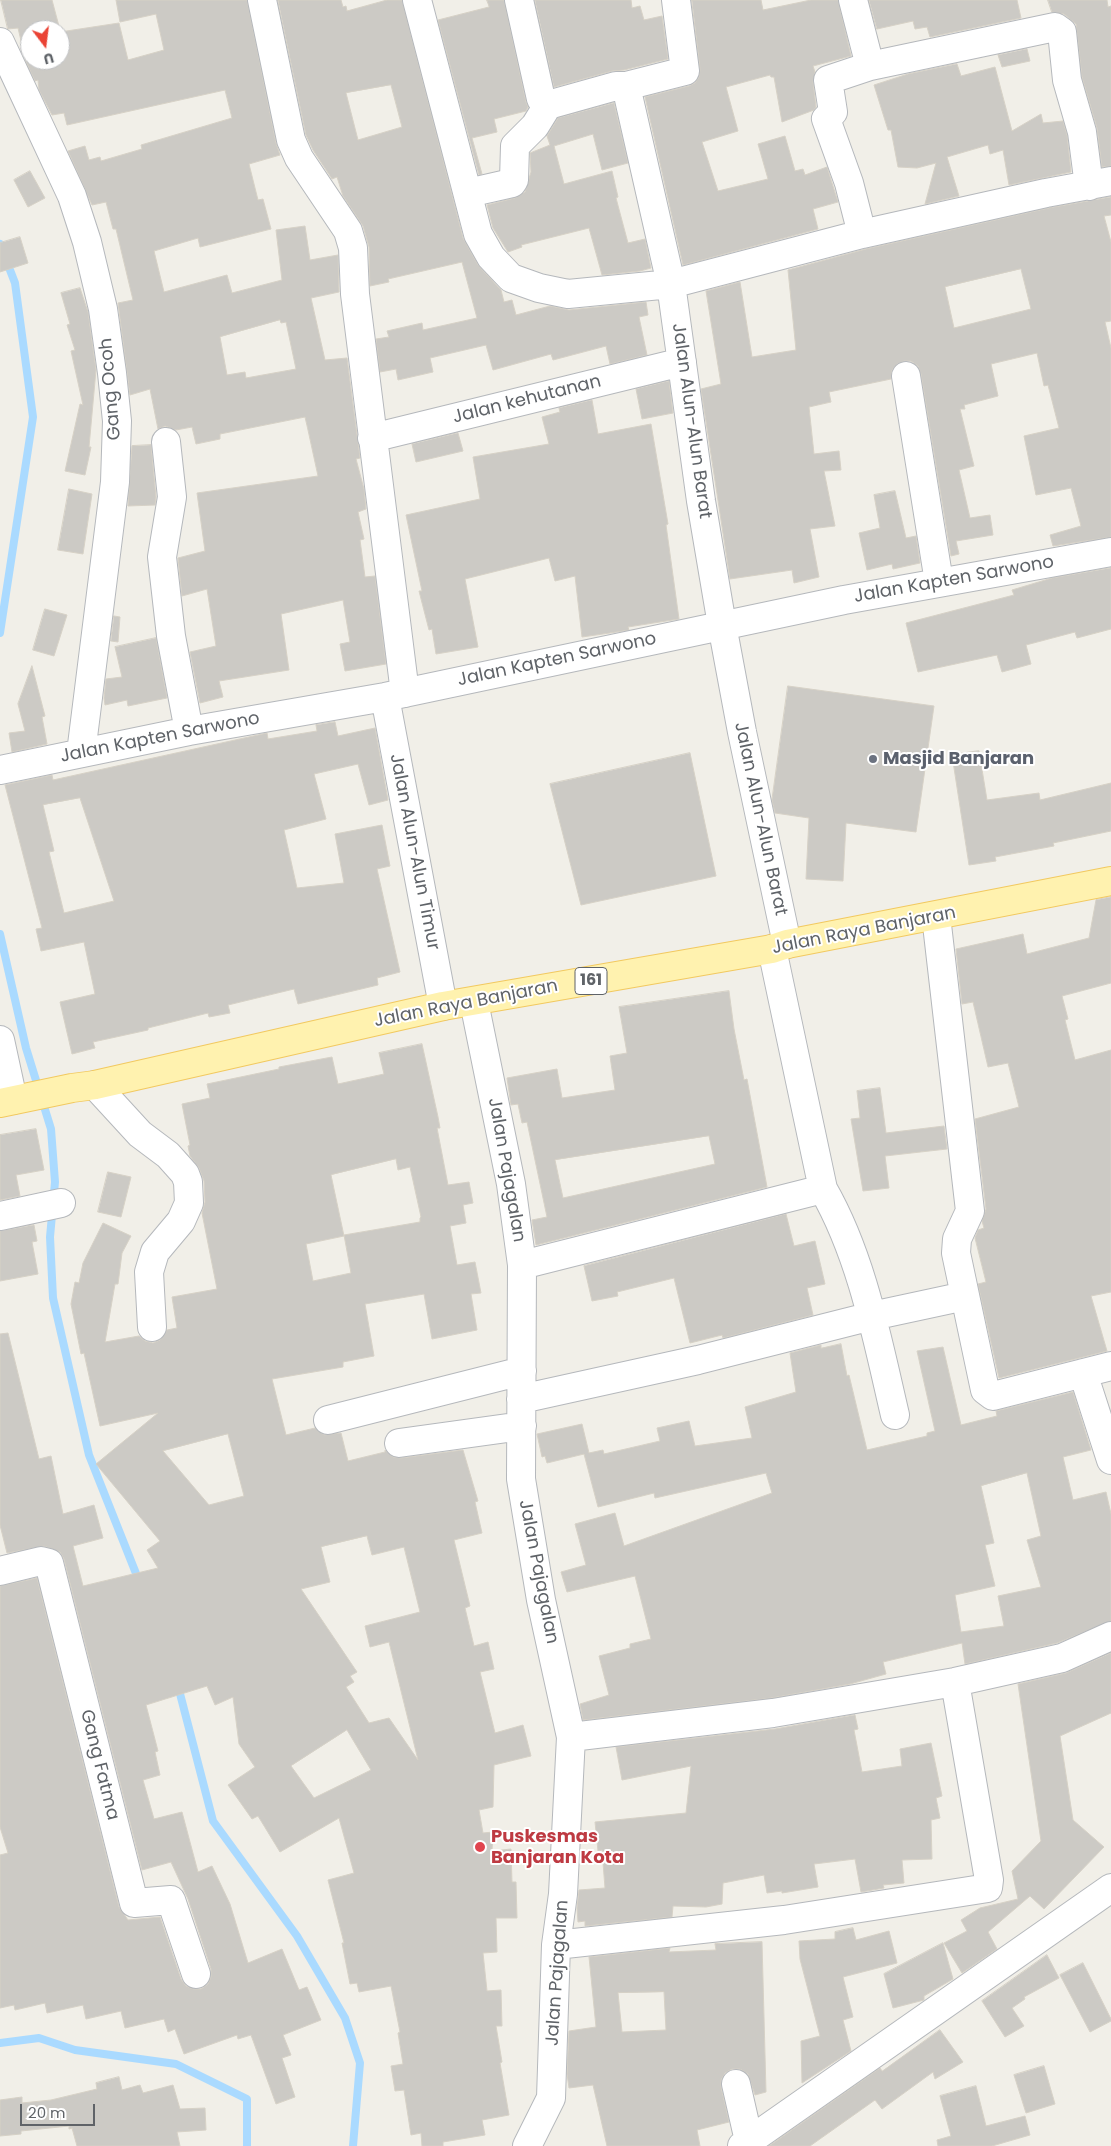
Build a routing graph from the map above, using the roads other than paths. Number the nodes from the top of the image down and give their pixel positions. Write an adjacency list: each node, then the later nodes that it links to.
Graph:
1 (262, 0): 16 (street)
2 (417, 0): 11 (street)
3 (519, 0): 9 (street)
4 (676, 0): 8 (street)
5 (853, 0): 7 (street)
6 (0, 42): 23 (street, Gang Ocoh)
7 (870, 66): 10 (street); 12 (street)
8 (626, 86): 9 (street); 13 (street, Jalan Alun-Alun Barat)
9 (548, 105): 11 (street)
10 (1100, 183): 12 (street)
11 (468, 193): 13 (street)
12 (862, 234): 13 (street)
13 (671, 284): 14 (street, Jalan Alun-Alun Barat)
14 (682, 362): 16 (street, Jalan kehutanan); 20 (street, Jalan Alun-Alun Barat)
15 (906, 376): 19 (street)
16 (372, 438): 21 (street)
17 (166, 442): 22 (street)
18 (1111, 552): 19 (street, Jalan Kapten Sarwono)
19 (939, 582): 20 (street, Jalan Kapten Sarwono)
20 (722, 625): 21 (street, Jalan Kapten Sarwono); 27 (street, Jalan Alun-Alun Barat)
21 (395, 695): 22 (street, Jalan Kapten Sarwono); 29 (street, Jalan Alun-Alun Timur)
22 (189, 730): 23 (street, Jalan Kapten Sarwono)
23 (81, 754): 24 (street, Jalan Kapten Sarwono)
24 (1, 769)
25 (1111, 882): 26 (main road, Jalan Raya Banjaran / 161)
26 (936, 916): 27 (main road, Jalan Raya Banjaran / 161); 37 (street)
27 (779, 946): 28 (main road, Jalan Raya Banjaran / 161); 33 (street, Jalan Alun-Alun Barat)
28 (474, 1002): 29 (main road, Jalan Raya Banjaran / 161); 36 (street, Jalan Pajagalan)
29 (443, 1006): 31 (main road, Jalan Raya Banjaran / 161)
30 (0, 1040): 32 (street)
31 (83, 1087): 32 (main road, Jalan Raya Banjaran / 161); 39 (street)
32 (13, 1100)
33 (823, 1188): 36 (street); 38 (street, Jalan Alun-Alun Barat)
34 (61, 1203): 35 (street)
35 (0, 1216)
36 (522, 1264): 41 (street, Jalan Pajagalan)
37 (965, 1296): 38 (street); 42 (street)
38 (872, 1316): 43 (street); 44 (street, Jalan Alun-Alun Barat)
39 (152, 1327)
40 (1111, 1366): 42 (street)
41 (522, 1371): 43 (street, Jalan Pajagalan); 45 (street)
42 (1083, 1373): 48 (street)
43 (521, 1399): 46 (street, Jalan Pajagalan)
44 (895, 1414)
45 (328, 1420)
46 (522, 1426): 47 (street); 52 (street, Jalan Pajagalan)
47 (399, 1443)
48 (1111, 1460)
49 (0, 1571): 55 (street, Gang Fatma)
50 (1111, 1636): 51 (street)
51 (955, 1682): 52 (street); 54 (street)
52 (571, 1737): 54 (street, Jalan Pajagalan)
53 (1111, 1888): 58 (street)
54 (556, 1945): 57 (street, Jalan Pajagalan)
55 (196, 1974)
56 (736, 2084): 58 (street)
57 (529, 2142)
58 (746, 2144)

